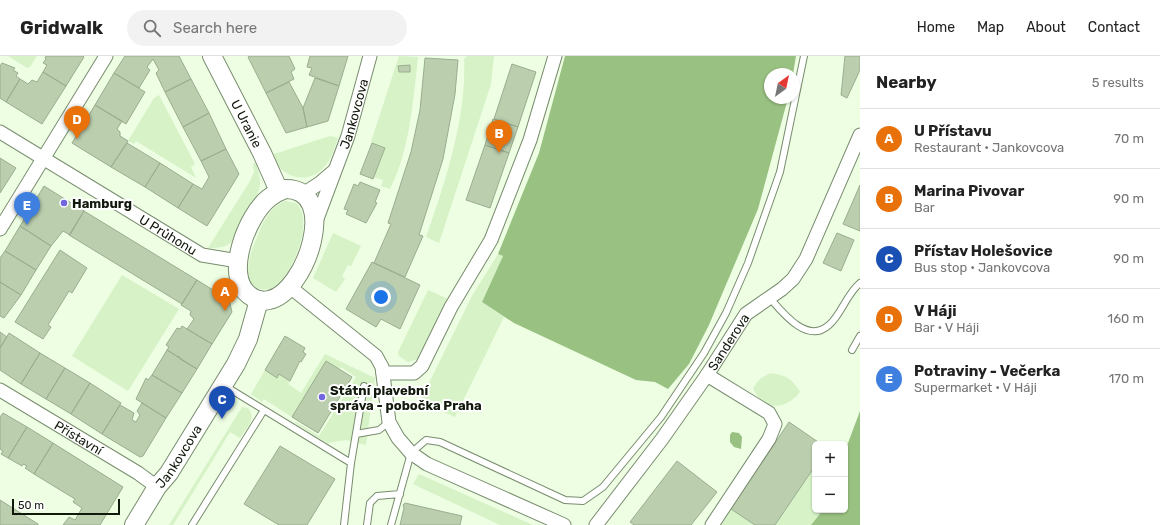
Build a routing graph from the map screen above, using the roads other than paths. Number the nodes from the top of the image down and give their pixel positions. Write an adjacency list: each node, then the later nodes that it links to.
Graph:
1 (106, 56): 8 (street)
2 (212, 56): 10 (main road, U Uranie)
3 (370, 56): 9 (street, Jankovcova)
4 (555, 56): 21 (street)
5 (804, 56): 29 (lane)
6 (0, 132): 8 (street, U Průhonu)
7 (860, 135): 17 (street, Sanderova)
8 (43, 158): 13 (street); 14 (street, U Průhonu)
9 (335, 170): 11 (street, Jankovcova); 12 (street, Jankovcova)
10 (280, 192): 11 (main road); 14 (main road)
11 (303, 194): 12 (main road)
12 (315, 224): 16 (main road, Jankovcova)
13 (0, 229)
14 (238, 261): 18 (main road)
15 (860, 283): 17 (lane)
16 (290, 287): 18 (main road, Jankovcova); 21 (street)
17 (769, 297): 22 (street, Sanderova)
18 (259, 300): 23 (main road, Jankovcova)
19 (860, 336): 20 (lane)
20 (852, 350)
21 (383, 373): 27 (street)
22 (707, 375): 39 (street, Sanderova); 40 (street)
23 (224, 385): 26 (lane); 31 (main road, Jankovcova)
24 (364, 386): 28 (lane)
25 (0, 390): 31 (street, Přístavní)
26 (264, 410): 30 (lane); 34 (lane)
27 (389, 422): 28 (lane); 29 (street)
28 (356, 434): 30 (lane)
29 (412, 453): 32 (lane); 38 (street)
30 (351, 463): 35 (lane)
31 (158, 487): 33 (main road, Jankovcova)
32 (400, 494): 36 (lane); 37 (lane)
33 (134, 525)
34 (192, 525)
35 (344, 525)
36 (367, 525)
37 (391, 525)
38 (564, 525)
39 (596, 525)
40 (712, 525)

